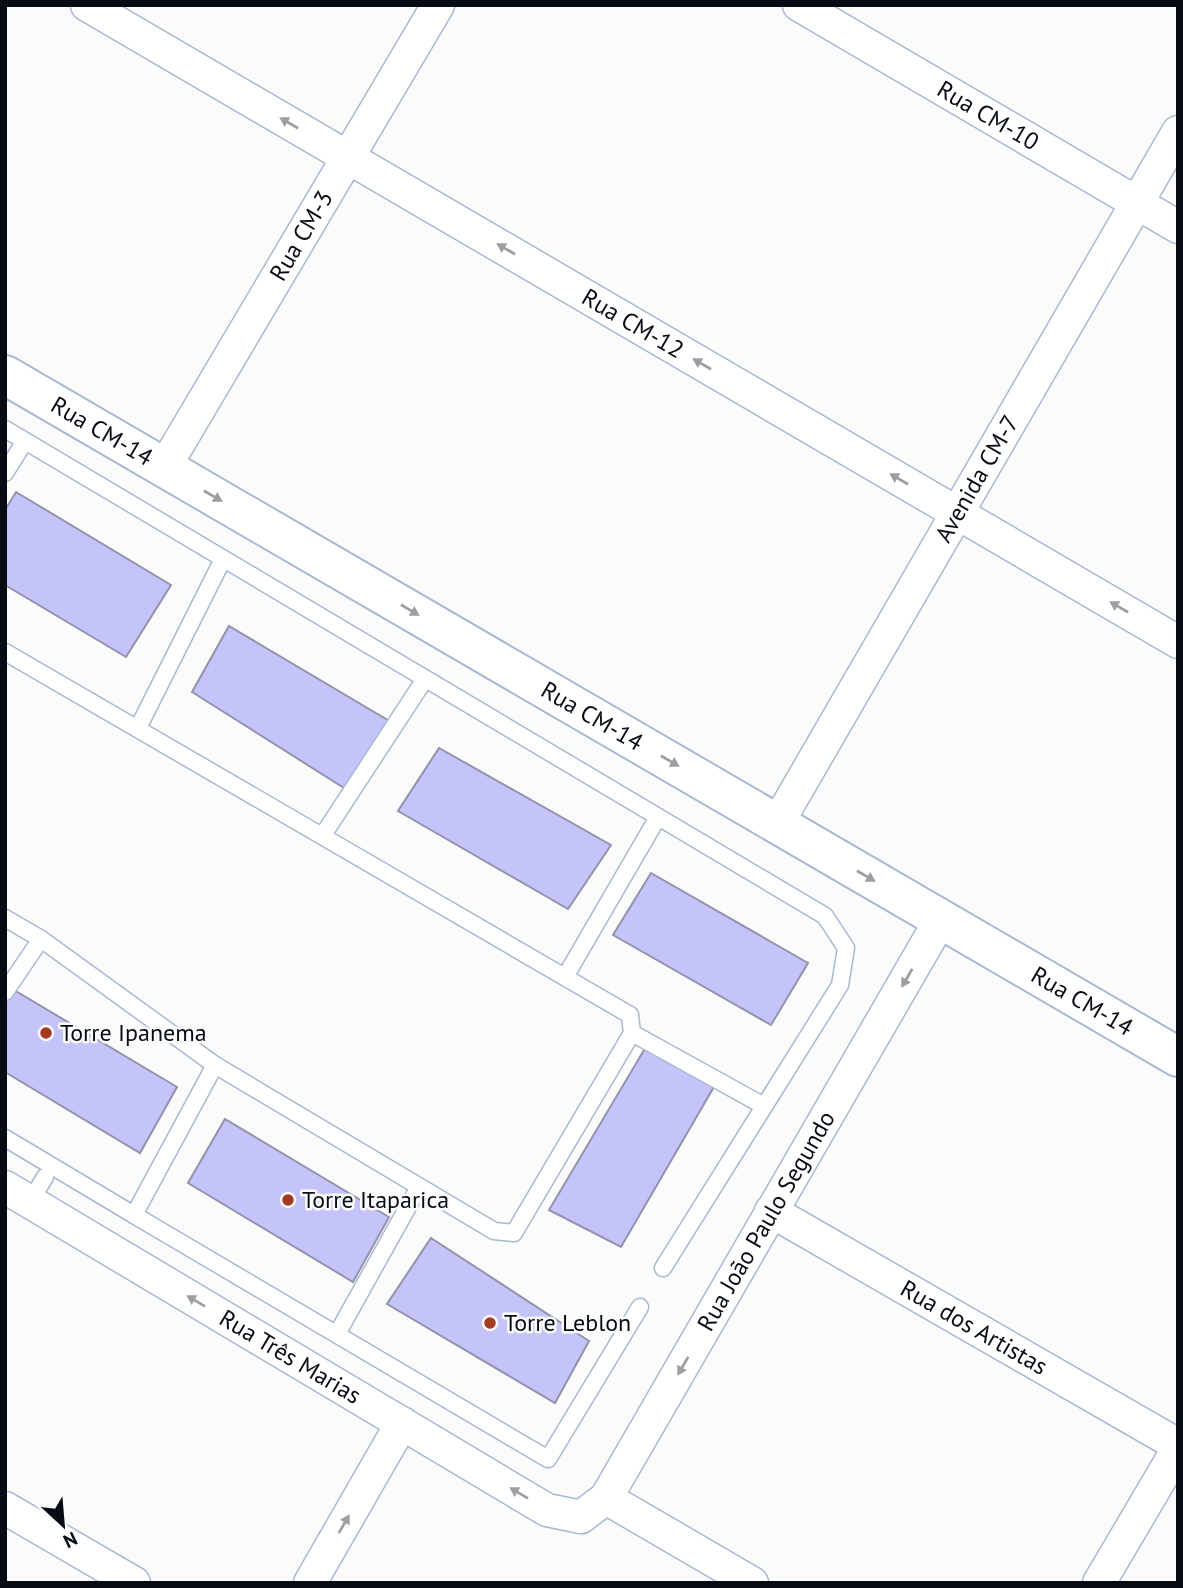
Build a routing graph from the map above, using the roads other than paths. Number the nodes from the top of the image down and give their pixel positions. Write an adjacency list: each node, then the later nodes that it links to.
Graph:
1 (87, 5): 5 (street, Rua CM-12, one-way to 1)
2 (438, 5): 5 (street, Rua CM-3)
3 (799, 5): 6 (street, Rua CM-10)
4 (1178, 132): 6 (street, Avenida CM-7)
5 (348, 157): 11 (street, Rua CM-3); 13 (street, Rua CM-12, one-way to 5)
6 (1137, 203): 7 (street, Rua CM-10); 13 (street, Avenida CM-7)
7 (1178, 227)
8 (5, 376): 11 (street, Rua CM-14)
9 (5, 429): 10 (lane)
10 (25, 441): 12 (lane); 14 (lane)
11 (164, 468): 20 (street, Rua CM-14, one-way to 20)
12 (5, 473)
13 (958, 513): 15 (street, Rua CM-12, one-way to 13); 20 (street, Avenida CM-7)
14 (223, 559): 17 (lane); 18 (lane)
15 (1178, 642)
16 (5, 652): 18 (lane)
17 (425, 679): 19 (lane); 21 (lane)
18 (138, 728): 21 (lane)
19 (658, 817): 25 (lane); 30 (lane)
20 (777, 824): 23 (street, Rua CM-14, one-way to 23)
21 (323, 835): 25 (lane)
22 (5, 918): 24 (lane)
23 (941, 919): 28 (street, Rua CM-14); 34 (street, Rua João Paulo Segundo, one-way to 34)
24 (41, 939): 26 (lane); 29 (lane)
25 (565, 977): 27 (lane)
26 (5, 992)
27 (632, 1033): 30 (lane); 32 (lane)
28 (1178, 1057)
29 (215, 1065): 32 (lane); 35 (lane)
30 (764, 1106): 36 (lane)
31 (5, 1138): 35 (lane)
32 (419, 1187): 38 (lane)
33 (27, 1188): 39 (street, Rua Três Marias, one-way to 33)
34 (771, 1211): 40 (street, Rua dos Artistas); 41 (street, Rua João Paulo Segundo, one-way to 41)
35 (134, 1215): 38 (lane)
36 (663, 1268)
37 (640, 1307): 38 (lane)
38 (337, 1334)
39 (402, 1423): 43 (street, Rua Três Marias, one-way to 39); 45 (street, one-way to 39)
40 (1178, 1447): 47 (street)
41 (606, 1498): 43 (street, Rua João Paulo Segundo); 46 (street)
42 (5, 1507): 44 (street)
43 (581, 1517)
44 (134, 1583)
45 (310, 1583)
46 (752, 1583)
47 (1099, 1583)

